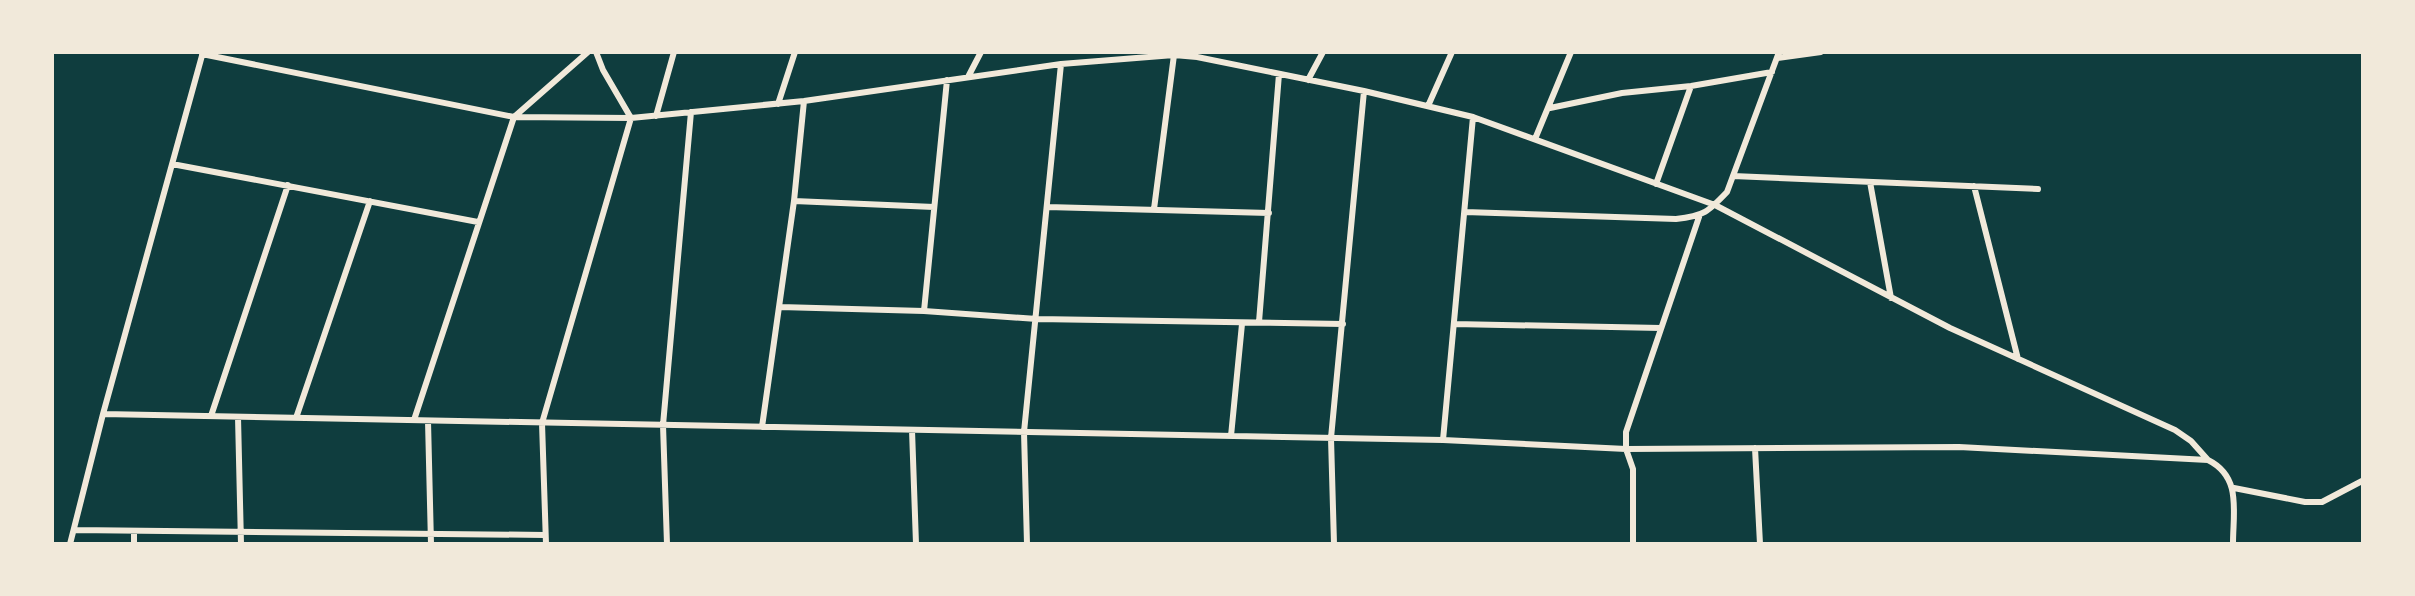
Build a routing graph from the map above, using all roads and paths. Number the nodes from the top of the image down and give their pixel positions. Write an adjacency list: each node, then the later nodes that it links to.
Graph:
1 (588, 52): 29 (street)
2 (596, 52): 32 (street)
3 (674, 52): 30 (street)
4 (795, 52): 25 (street)
5 (981, 52): 19 (street)
6 (1104, 52): 15 (street)
7 (1323, 52): 21 (street)
8 (1452, 52): 26 (street)
9 (1571, 52): 27 (street)
10 (1821, 52): 14 (street)
11 (202, 53): 29 (street); 34 (street)
12 (1174, 55): 13 (street); 15 (street); 46 (street)
13 (1198, 55): 18 (street)
14 (1778, 55): 17 (street)
15 (1100, 62): 16 (street)
16 (1061, 64): 19 (street); 45 (street)
17 (1772, 72): 22 (street); 35 (street)
18 (1279, 74): 21 (street); 48 (street)
19 (968, 77): 20 (street)
20 (947, 80): 24 (street); 44 (street)
21 (1308, 80): 23 (street)
22 (1691, 86): 27 (street); 37 (street)
23 (1364, 91): 26 (street); 57 (street)
24 (804, 101): 25 (street); 42 (street)
25 (778, 104): 28 (street)
26 (1428, 106): 31 (street)
27 (1550, 108): 33 (street)
28 (691, 112): 30 (street); 68 (street)
29 (514, 117): 32 (street); 50 (street)
30 (656, 117): 32 (street)
31 (1473, 117): 33 (street); 47 (street)
32 (631, 118): 67 (street)
33 (1535, 140): 37 (street)
34 (172, 164): 38 (street); 61 (street)
35 (1733, 177): 36 (street); 43 (street)
36 (1870, 182): 39 (street); 51 (street)
37 (1656, 184): 43 (street)
38 (288, 185): 41 (street); 62 (street)
39 (1974, 186): 40 (street); 60 (street)
40 (2038, 189)
41 (370, 201): 50 (street); 64 (street)
42 (794, 201): 44 (street); 52 (street)
43 (1715, 205): 49 (street); 51 (street)
44 (934, 207): 53 (street)
45 (1047, 207): 46 (street); 54 (street)
46 (1154, 209): 48 (street)
47 (1465, 212): 49 (street); 58 (street)
48 (1269, 213): 55 (street)
49 (1699, 217): 59 (street)
50 (478, 222): 65 (street)
51 (1891, 298): 60 (street)
52 (780, 307): 53 (street); 69 (street)
53 (924, 311): 54 (street)
54 (1037, 319): 56 (street); 71 (street)
55 (1259, 322): 56 (street); 57 (street)
56 (1242, 324): 72 (street)
57 (1343, 324): 73 (street)
58 (1454, 324): 59 (street); 74 (street)
59 (1661, 328): 76 (street)
60 (2018, 359): 77 (street)
61 (103, 414): 62 (street); 80 (street)
62 (211, 416): 63 (street)
63 (238, 417): 64 (street); 82 (street)
64 (296, 418): 65 (street)
65 (414, 420): 66 (street)
66 (428, 421): 67 (street); 83 (street)
67 (542, 423): 68 (street); 84 (street)
68 (663, 425): 69 (street); 90 (street)
69 (762, 427): 70 (street)
70 (912, 430): 71 (street); 91 (street)
71 (1024, 432): 72 (street); 92 (street)
72 (1231, 436): 73 (street)
73 (1331, 438): 74 (street); 93 (street)
74 (1443, 441): 76 (street)
75 (1755, 448): 76 (street); 77 (street); 95 (street)
76 (1626, 449): 94 (street)
77 (2208, 460): 79 (street)
78 (2362, 481): 79 (street)
79 (2234, 488): 96 (street)
80 (74, 530): 81 (street); 85 (street)
81 (134, 531): 82 (street); 86 (street)
82 (241, 532): 83 (street); 87 (street)
83 (430, 534): 84 (street); 88 (street)
84 (545, 535): 89 (street)
85 (70, 543)
86 (134, 543)
87 (241, 543)
88 (431, 543)
89 (546, 543)
90 (667, 543)
91 (916, 543)
92 (1027, 543)
93 (1334, 543)
94 (1633, 543)
95 (1760, 543)
96 (2233, 543)

